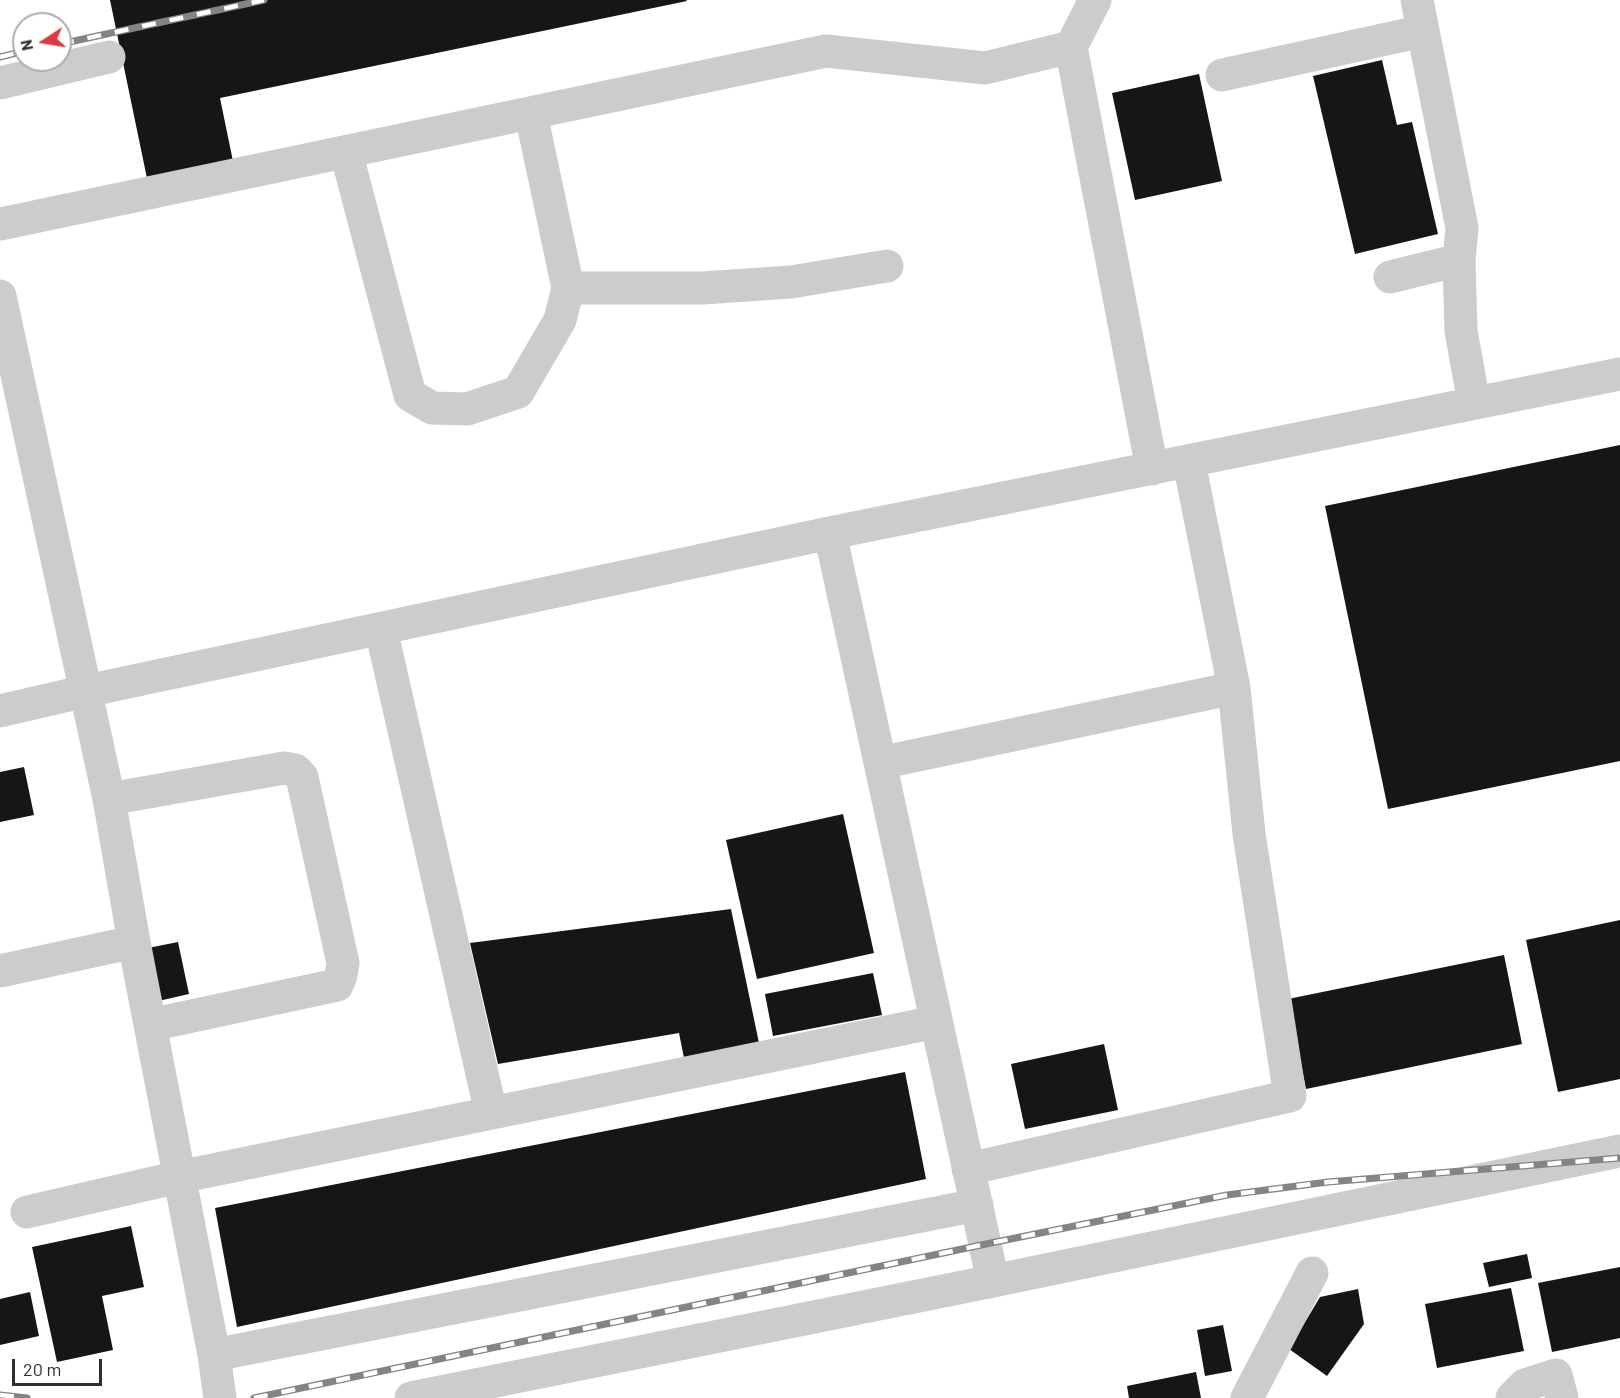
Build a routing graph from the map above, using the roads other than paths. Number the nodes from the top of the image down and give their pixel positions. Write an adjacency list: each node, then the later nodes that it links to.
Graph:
1 (1095, 0): 3 (lane)
2 (1420, 15): 5 (lane); 10 (lane)
3 (1071, 47): 7 (lane); 18 (lane)
4 (109, 57): 6 (lane)
5 (1222, 75)
6 (0, 83)
7 (531, 114): 8 (lane); 13 (lane)
8 (346, 152): 9 (lane); 13 (lane)
9 (0, 224)
10 (1459, 260): 12 (lane); 16 (lane)
11 (887, 266): 13 (lane)
12 (1390, 277)
13 (568, 288)
14 (0, 296): 22 (lane)
15 (1620, 374): 16 (lane)
16 (1474, 403): 17 (lane)
17 (1188, 462): 18 (lane); 21 (lane)
18 (1152, 469): 19 (lane)
19 (830, 533): 20 (lane); 24 (lane)
20 (381, 629): 22 (lane); 30 (lane)
21 (1234, 688): 24 (lane); 32 (lane)
22 (86, 691): 23 (lane); 25 (lane)
23 (0, 711)
24 (880, 763): 28 (lane)
25 (109, 799): 26 (lane); 29 (lane)
26 (134, 942): 27 (lane); 29 (lane)
27 (0, 971)
28 (936, 1022): 30 (lane); 32 (lane)
29 (150, 1025): 33 (lane)
30 (491, 1113): 33 (lane)
31 (1620, 1151): 37 (lane)
32 (968, 1169): 34 (lane)
33 (179, 1177): 35 (lane); 38 (lane)
34 (976, 1205): 37 (lane); 38 (lane)
35 (27, 1212)
36 (1312, 1273): 41 (lane)
37 (993, 1281): 40 (lane)
38 (214, 1355): 39 (lane)
39 (220, 1398)
40 (411, 1398)
41 (1248, 1398)
42 (1512, 1398): 43 (lane)
43 (1562, 1398)

